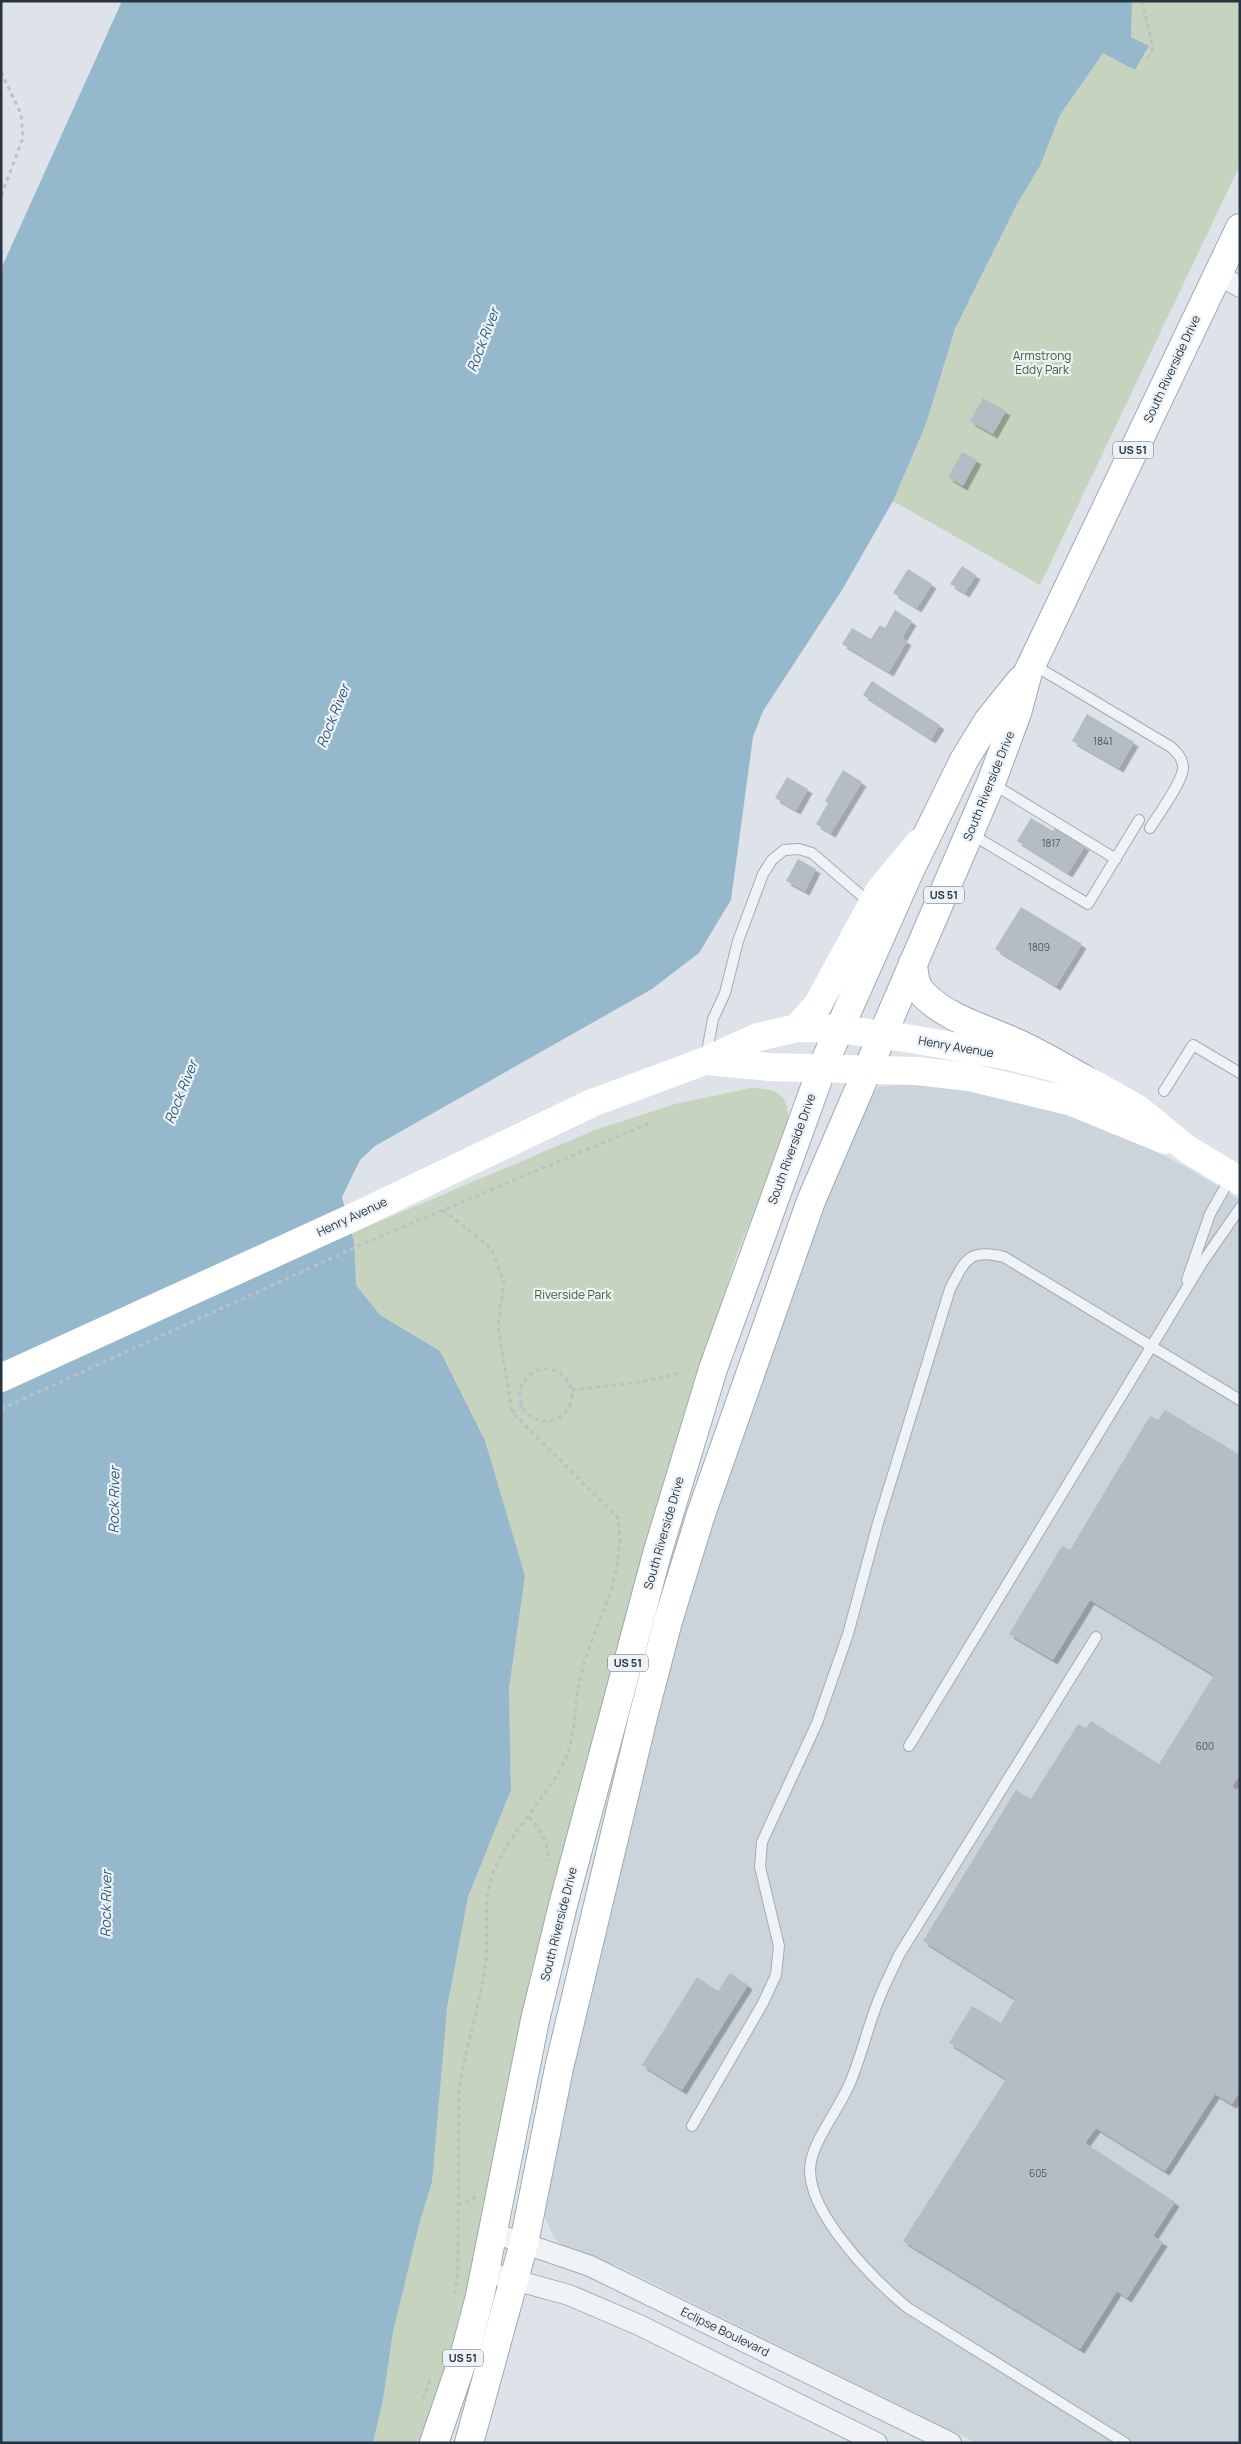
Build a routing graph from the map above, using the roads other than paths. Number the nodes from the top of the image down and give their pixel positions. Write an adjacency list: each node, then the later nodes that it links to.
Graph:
1 (1240, 228): 2 (main road, South Riverside Drive / US 51)
2 (1228, 281): 3 (main road, South Riverside Drive / US 51)
3 (1030, 668): 4 (main road, South Riverside Drive / US 51); 6 (lane); 7 (main road, South Riverside Drive / US 51)
4 (991, 783): 8 (main road, South Riverside Drive / US 51); 9 (lane)
5 (1139, 820): 9 (lane)
6 (1150, 828)
7 (926, 834): 10 (main road); 13 (main road, South Riverside Drive / US 51)
8 (970, 834): 9 (lane); 11 (main road, South Riverside Drive / US 51)
9 (1116, 859)
10 (871, 904): 12 (main road); 15 (lane)
11 (913, 963): 14 (main road, South Riverside Drive / US 51); 19 (main road)
12 (797, 1028): 13 (main road, Henry Avenue); 15 (main road, Henry Avenue)
13 (839, 1029): 14 (main road, Henry Avenue); 16 (main road, South Riverside Drive / US 51)
14 (881, 1034): 17 (main road, South Riverside Drive / US 51); 19 (main road, Henry Avenue)
15 (705, 1060): 16 (main road, Henry Avenue); 26 (main road, Henry Avenue)
16 (822, 1068): 17 (main road, Henry Avenue); 31 (main road, South Riverside Drive / US 51)
17 (867, 1069): 21 (main road, Henry Avenue); 32 (main road, South Riverside Drive / US 51)
18 (1240, 1073): 20 (lane)
19 (1084, 1079): 21 (main road, Henry Avenue)
20 (1164, 1091)
21 (1187, 1149): 22 (main road, Henry Avenue)
22 (1235, 1179): 24 (lane)
23 (1240, 1208): 24 (lane)
24 (1181, 1299): 25 (lane)
25 (1152, 1347): 27 (lane); 29 (lane); 30 (lane)
26 (1, 1378)
27 (1240, 1400)
28 (1096, 1637): 39 (lane)
29 (909, 1746)
30 (692, 2126)
31 (494, 2233): 32 (street, Eclipse Boulevard); 33 (main road, South Riverside Drive / US 51)
32 (524, 2244): 34 (main road, South Riverside Drive / US 51); 38 (street, Eclipse Boulevard)
33 (486, 2272): 34 (street); 35 (main road, South Riverside Drive / US 51)
34 (514, 2280): 36 (main road, South Riverside Drive / US 51); 37 (street)
35 (434, 2443)
36 (469, 2443)
37 (878, 2443)
38 (951, 2443)
39 (1125, 2443)

